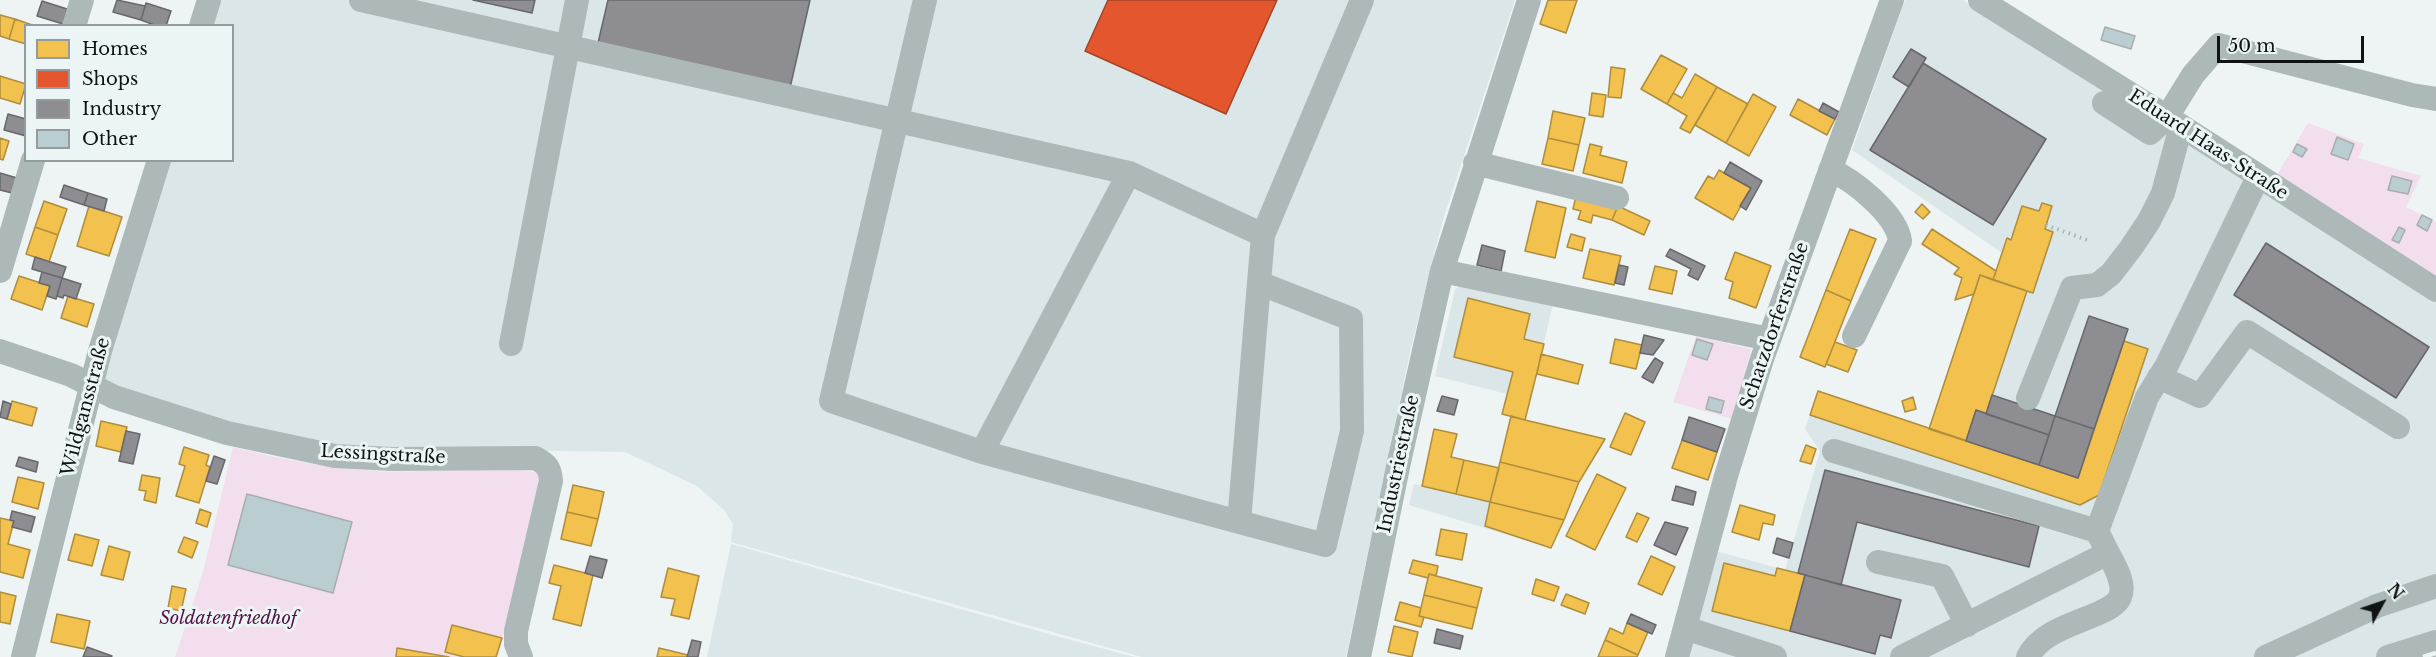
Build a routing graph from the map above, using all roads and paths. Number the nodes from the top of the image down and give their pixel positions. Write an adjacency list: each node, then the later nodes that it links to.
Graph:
1 (82, 0): 10 (street)
2 (209, 0): 11 (street)
3 (361, 0): 12 (street)
4 (577, 0): 12 (street)
5 (925, 0): 15 (street)
6 (1362, 0): 25 (street)
7 (1530, 0): 19 (street, Industriestraße)
8 (1892, 0): 20 (street, Schatzdorferstraße)
9 (1980, 0): 16 (street, Eduard Haas-Straße)
10 (75, 24)
11 (202, 24)
12 (568, 46): 15 (street); 33 (street)
13 (2436, 99): 16 (street)
14 (2104, 103): 16 (street)
15 (898, 120): 21 (street); 40 (street)
16 (2174, 122): 22 (street, Eduard Haas-Straße); 37 (street)
17 (32, 162): 27 (street)
18 (158, 162): 36 (street, Wildgansstraße)
19 (1475, 163): 23 (street); 28 (street, Industriestraße)
20 (1830, 170): 31 (street); 32 (street, Schatzdorferstraße)
21 (1129, 173): 25 (street); 40 (street)
22 (2258, 177): 30 (street, Eduard Haas-Straße); 35 (street)
23 (1617, 198)
24 (2046, 225): 26 (path)
25 (1263, 235): 29 (street)
26 (2090, 241)
27 (0, 271)
28 (1442, 271): 32 (street); 51 (street, Industriestraße)
29 (1258, 283): 41 (street); 41 (street)
30 (2436, 290)
31 (1854, 336)
32 (1769, 339): 47 (street, Schatzdorferstraße)
33 (511, 344)
34 (0, 351): 36 (street, Lessingstraße)
35 (2159, 377): 38 (street); 42 (street)
36 (91, 385): 49 (street, Wildgansstraße); 50 (street, Lessingstraße)
37 (2028, 398)
38 (2398, 427)
39 (1834, 451): 42 (street)
40 (982, 452): 41 (street)
41 (1239, 522)
42 (2097, 531): 43 (street)
43 (2108, 553): 46 (street); 55 (street)
44 (1878, 562): 46 (street)
45 (2436, 586): 56 (street)
46 (1967, 625): 54 (street)
47 (1685, 628): 52 (street, Schatzdorferstraße); 53 (street)
48 (2436, 642): 57 (street)
49 (23, 657)
50 (521, 657)
51 (1359, 657)
52 (1677, 657)
53 (1775, 657)
54 (1902, 657)
55 (2028, 657)
56 (2266, 657)
57 (2388, 657)

